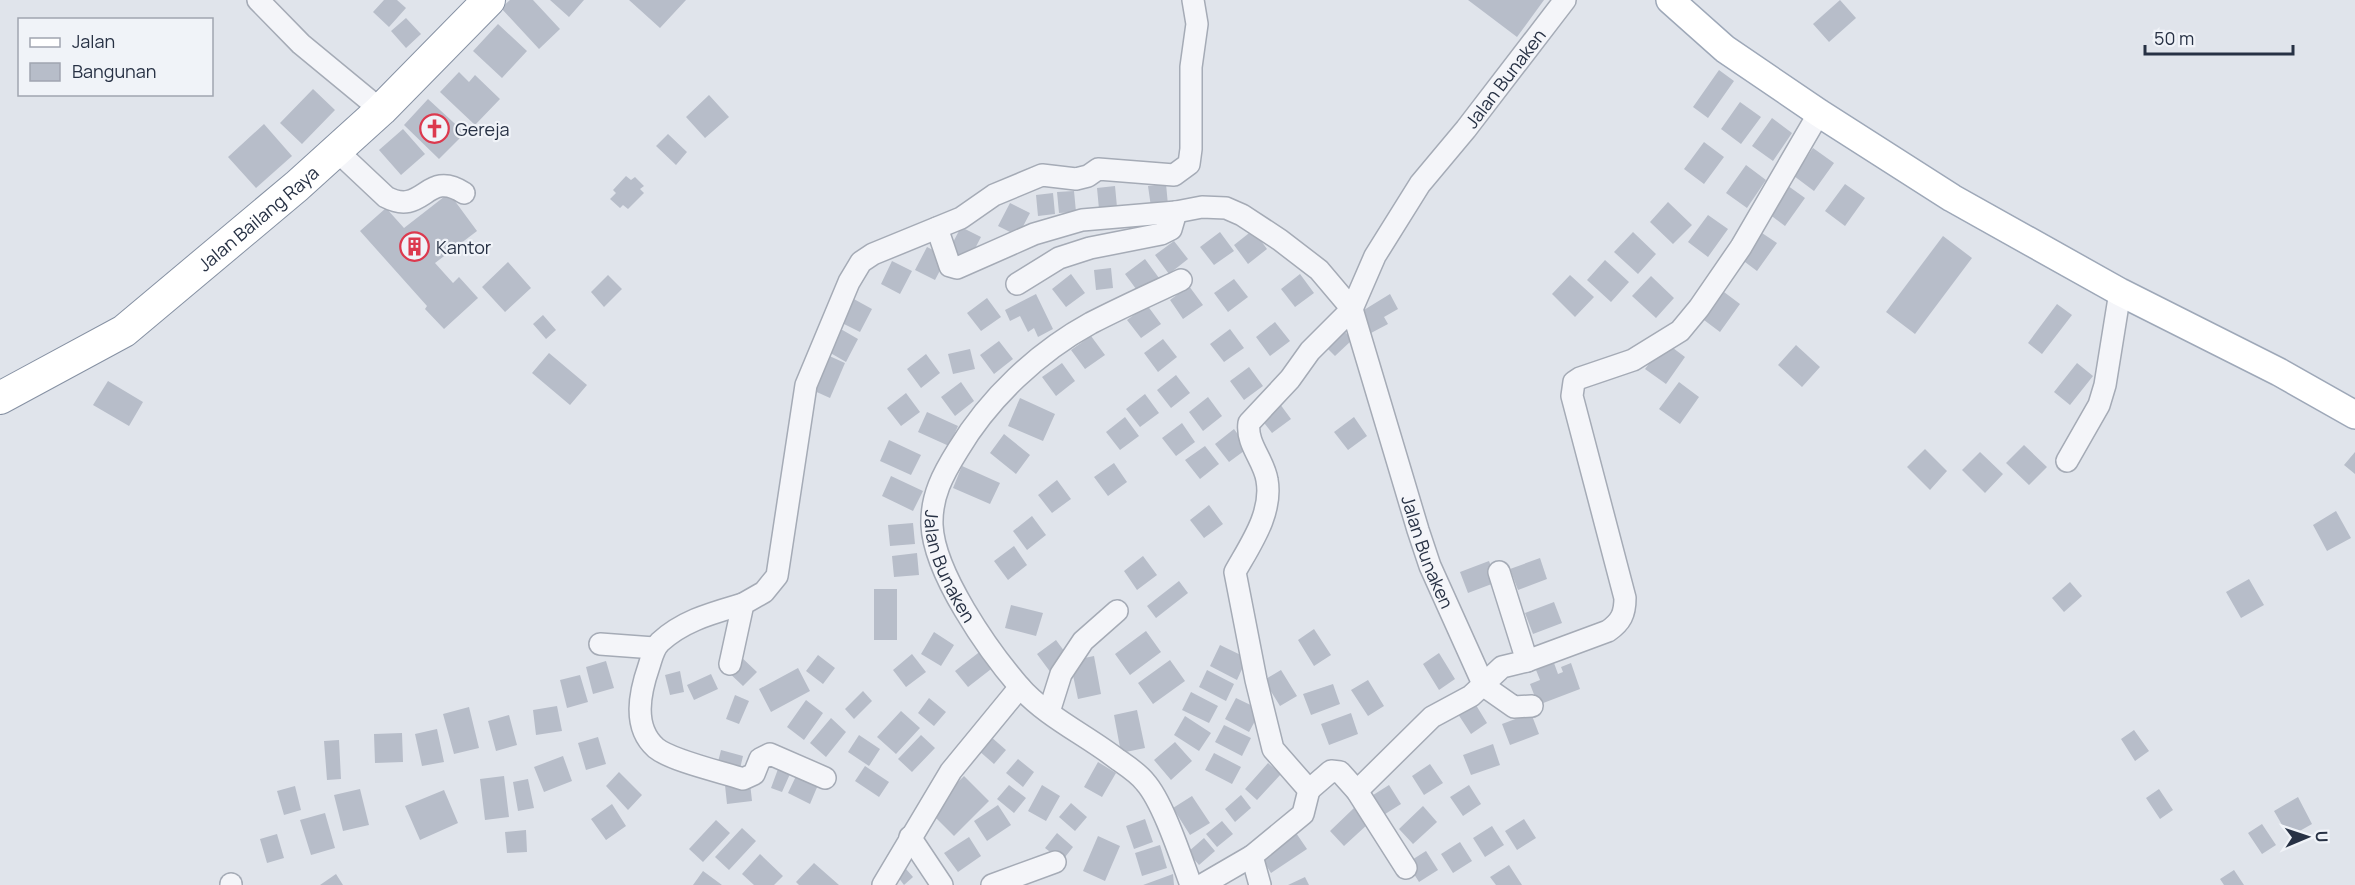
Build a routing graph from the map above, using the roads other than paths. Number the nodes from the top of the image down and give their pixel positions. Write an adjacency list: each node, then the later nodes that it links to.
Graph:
1 (258, 0): 6 (street)
2 (489, 0): 6 (highway, Jalan Bailang Raya)
3 (1193, 0): 11 (street)
4 (1565, 0): 15 (street, Jalan Bunaken)
5 (1670, 0): 7 (main road)
6 (381, 110): 8 (highway, Jalan Bailang Raya)
7 (1820, 113): 14 (main road); 24 (street)
8 (336, 150): 9 (street); 16 (highway, Jalan Bailang Raya)
9 (464, 193)
10 (1176, 212): 11 (street); 13 (street); 15 (street)
11 (938, 228): 20 (street)
12 (1181, 280): 27 (street, Jalan Bunaken)
13 (1017, 284)
14 (2120, 292): 17 (main road); 18 (street)
15 (1352, 309): 26 (street, Jalan Bunaken); 31 (street, Jalan Bunaken)
16 (0, 398)
17 (2355, 415)
18 (2067, 461)
19 (1499, 572): 24 (street)
20 (743, 604): 23 (street); 25 (street)
21 (1118, 611): 29 (street)
22 (600, 644): 23 (street)
23 (654, 648): 30 (street)
24 (1527, 661): 26 (street)
25 (730, 663)
26 (1484, 686): 28 (street); 32 (street)
27 (1020, 687): 29 (street, Jalan Bunaken); 33 (street)
28 (1532, 706)
29 (1049, 712): 40 (street, Jalan Bunaken)
30 (825, 778)
31 (1309, 790): 32 (street); 34 (street)
32 (1357, 791): 36 (street)
33 (910, 837): 37 (street); 38 (street)
34 (1252, 856): 41 (street); 42 (street)
35 (1055, 862): 39 (street)
36 (1406, 868)
37 (882, 885)
38 (942, 885)
39 (992, 885)
40 (1191, 885)
41 (1202, 885)
42 (1260, 885)

